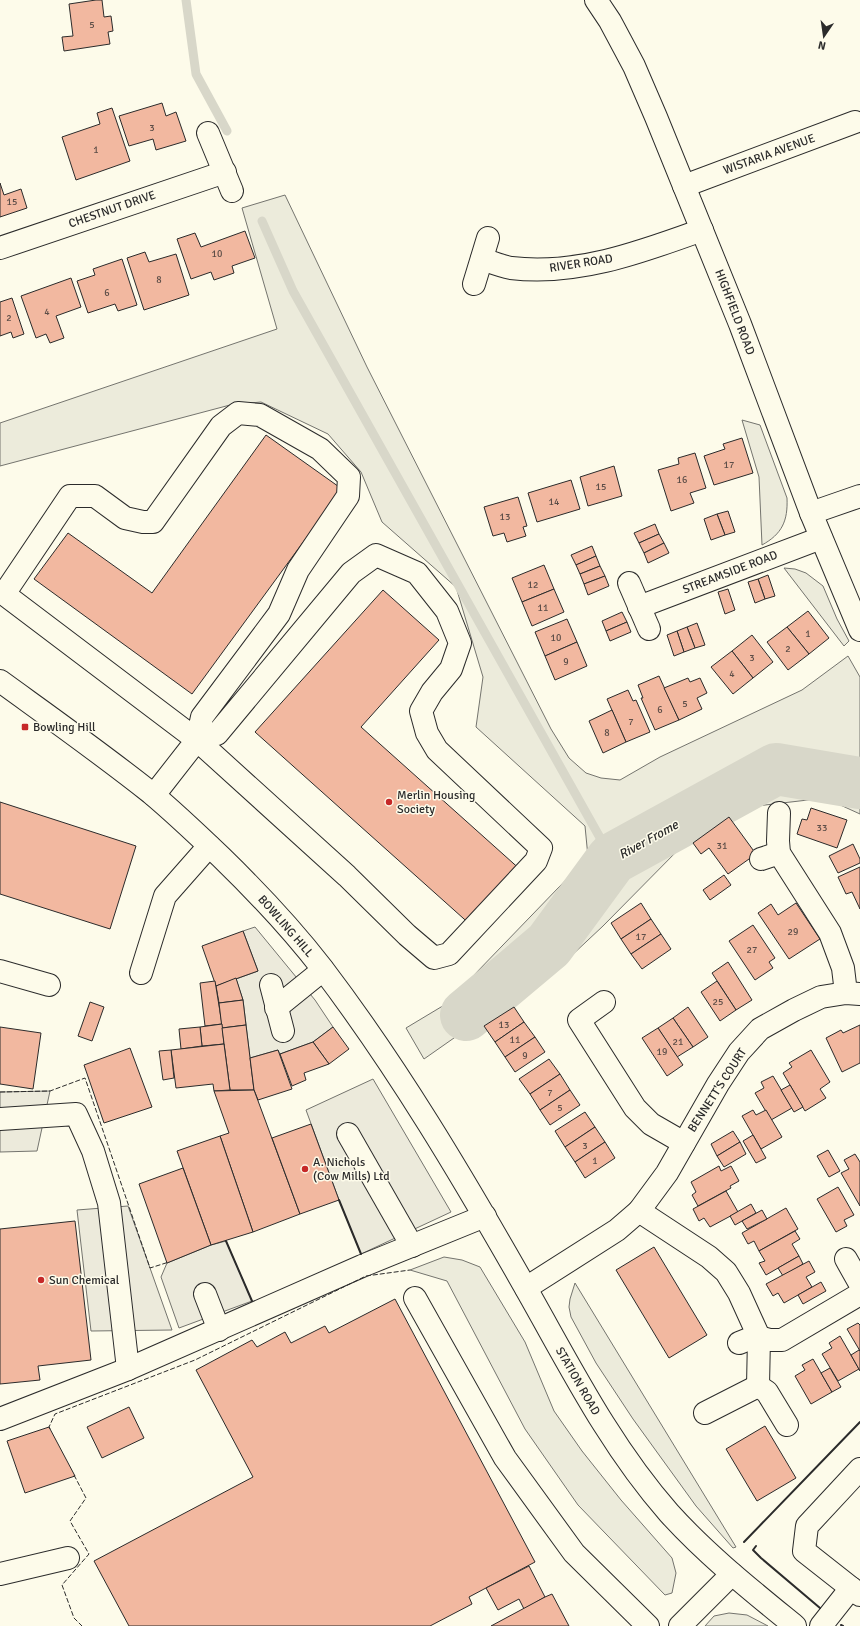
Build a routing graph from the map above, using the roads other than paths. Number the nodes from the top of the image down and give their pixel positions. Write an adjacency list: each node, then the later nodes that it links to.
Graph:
1 (596, 0): 4 (street, HIGHFIELD ROAD)
2 (855, 122): 4 (street, WISTARIA AVENUE)
3 (208, 133): 7 (street, CHESTNUT DRIVE)
4 (684, 186): 5 (street, HIGHFIELD ROAD)
5 (702, 230): 8 (street, RIVER ROAD); 11 (street, HIGHFIELD ROAD)
6 (488, 238): 8 (street)
7 (0, 248)
8 (482, 260): 9 (street)
9 (474, 284)
10 (860, 496): 11 (street)
11 (811, 513): 12 (street, HIGHFIELD ROAD)
12 (821, 538): 15 (street, STREAMSIDE ROAD); 17 (street, HIGHFIELD ROAD)
13 (629, 583): 15 (street)
14 (2, 593): 19 (street); 19 (street)
15 (639, 607): 16 (street)
16 (649, 629)
17 (860, 630)
18 (0, 681): 20 (street, BOWLING HILL)
19 (197, 740): 19 (street); 20 (street)
20 (154, 795): 22 (street, BOWLING HILL)
21 (779, 814): 28 (street)
22 (209, 846): 23 (street, BOWLING HILL); 25 (street)
23 (323, 970): 30 (street); 32 (street, BOWLING HILL)
24 (0, 971): 26 (street)
25 (141, 973)
26 (49, 985)
27 (271, 985): 30 (street)
28 (853, 993): 35 (street, BENNETT'S COURT)
29 (604, 1002): 35 (street, BENNETT'S COURT)
30 (276, 1008): 31 (street)
31 (283, 1031)
32 (411, 1096): 37 (street, STATION ROAD)
33 (0, 1119): 47 (street)
34 (348, 1134): 38 (street)
35 (684, 1143): 36 (street, BENNETT'S COURT)
36 (639, 1211): 41 (street, BENNETT'S COURT); 46 (street)
37 (485, 1216): 38 (street); 41 (street, STATION ROAD)
38 (412, 1246): 45 (street)
39 (846, 1259): 40 (street)
40 (860, 1284)
41 (526, 1288): 55 (street, STATION ROAD)
42 (205, 1294): 45 (street)
43 (860, 1294): 46 (street)
44 (415, 1298): 57 (street)
45 (219, 1330): 47 (street)
46 (749, 1340): 48 (street)
47 (128, 1369): 50 (street)
48 (758, 1386): 49 (street); 51 (street)
49 (705, 1413)
50 (0, 1419)
51 (787, 1424)
52 (860, 1469): 56 (street)
53 (68, 1558): 54 (street)
54 (0, 1574)
55 (732, 1574): 58 (street); 59 (street, STATION ROAD)
56 (855, 1591): 60 (street)
57 (648, 1626)
58 (680, 1626)
59 (795, 1626)
60 (821, 1626)

